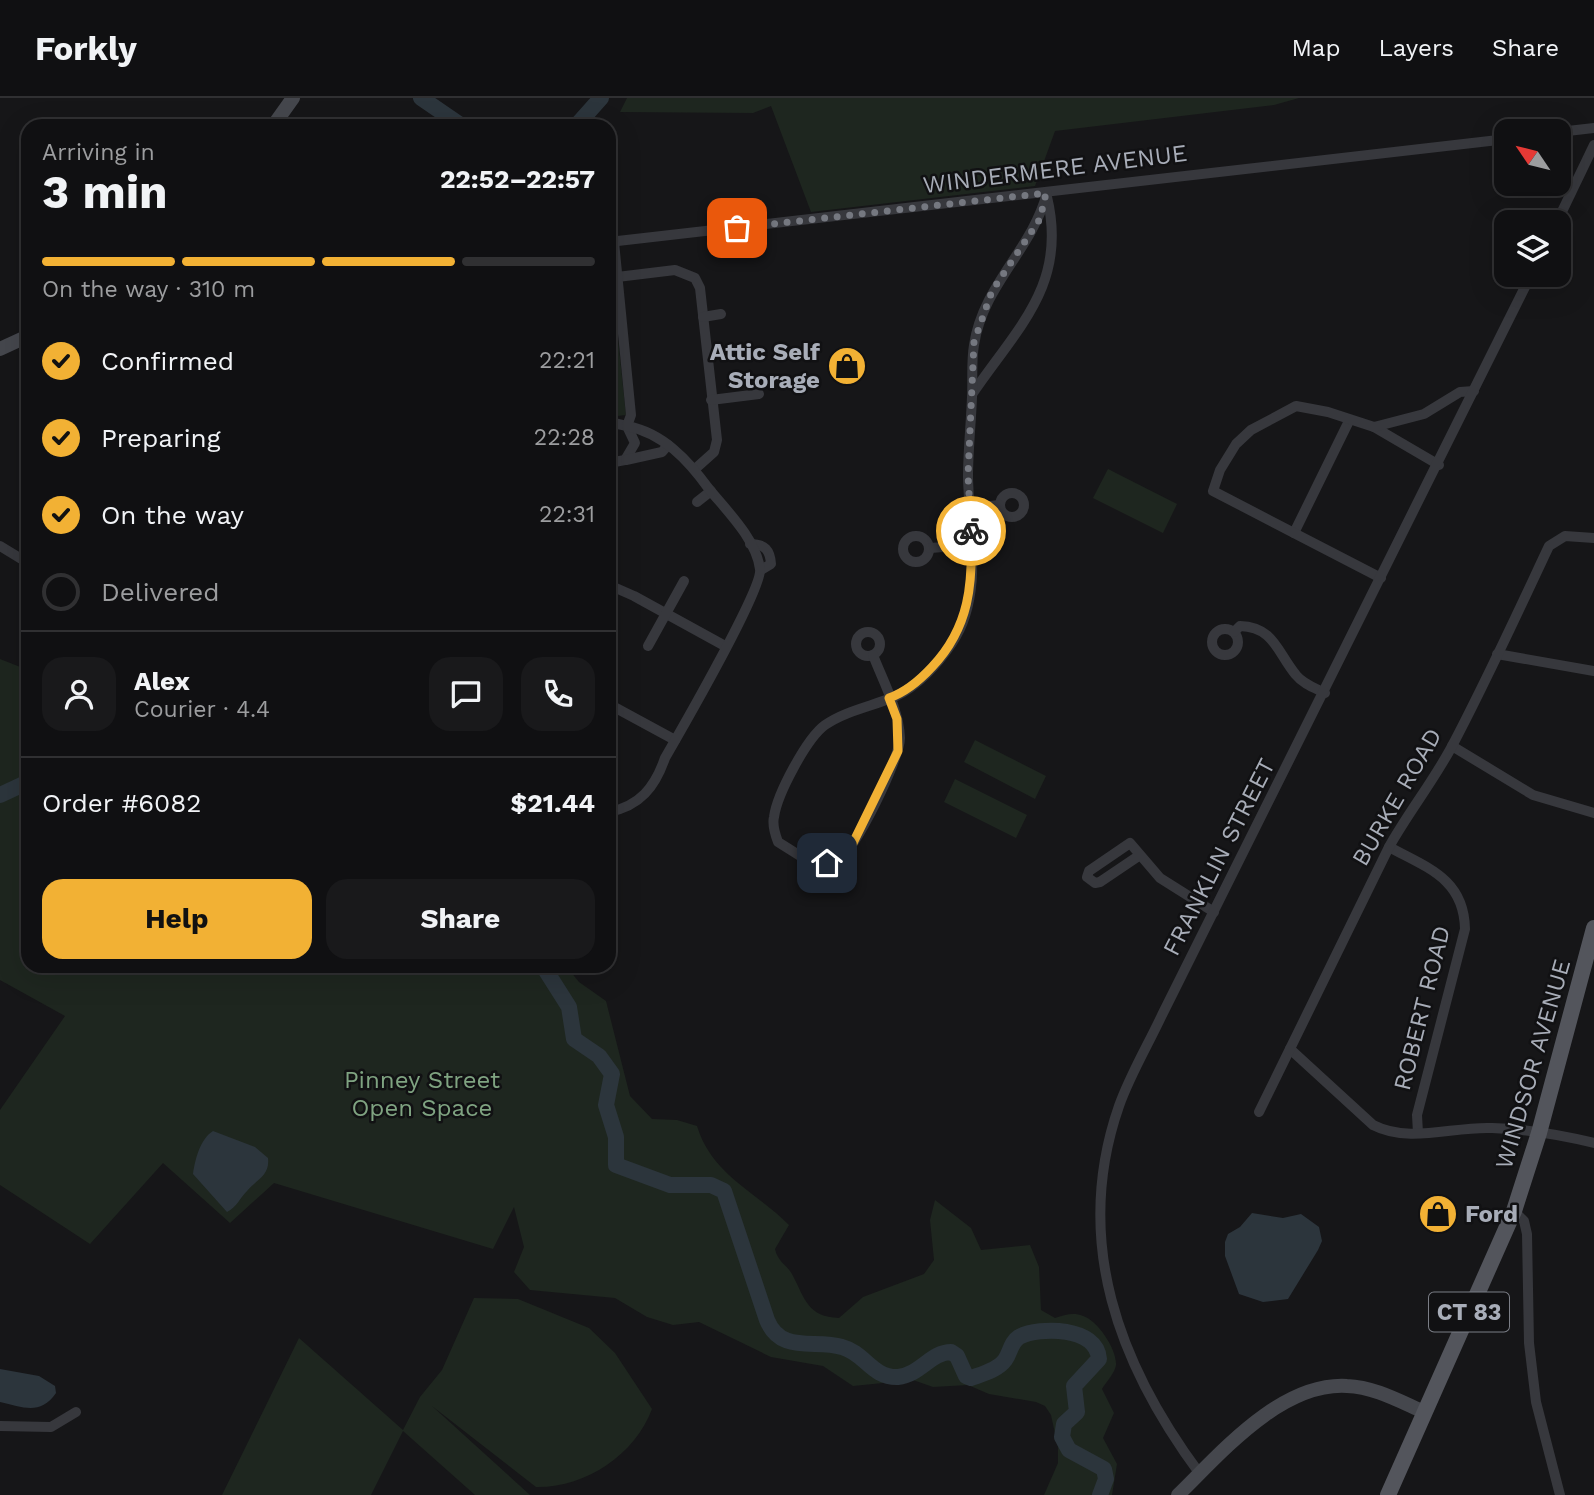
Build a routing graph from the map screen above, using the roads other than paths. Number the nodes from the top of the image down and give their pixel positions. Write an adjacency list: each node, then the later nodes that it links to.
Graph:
1 (293, 98): 2 (main road)
2 (278, 119)
3 (1594, 128): 4 (street)
4 (1572, 131)
5 (1494, 140): 7 (street, WINDERMERE AVENUE)
6 (1594, 145): 8 (street)
7 (1046, 193): 9 (street, WINDERMERE AVENUE); 18 (street); 18 (street)
8 (1563, 210)
9 (616, 241)
10 (616, 277): 14 (street)
11 (1525, 287): 17 (street, FRANKLIN STREET)
12 (616, 300): 23 (street)
13 (721, 314): 14 (street)
14 (703, 317): 20 (street)
15 (21, 339): 16 (main road)
16 (0, 349)
17 (1474, 391): 24 (street); 28 (street, FRANKLIN STREET)
18 (973, 393): 33 (street)
19 (760, 394): 20 (street)
20 (711, 400): 29 (street)
21 (1349, 421): 24 (street); 34 (street); 34 (street)
22 (616, 424): 23 (street)
23 (627, 426): 25 (street); 26 (street)
24 (1374, 428): 28 (street)
25 (668, 445): 26 (street); 29 (street)
26 (625, 460): 27 (street)
27 (616, 462)
28 (1439, 465): 40 (street, FRANKLIN STREET)
29 (695, 470): 30 (street)
30 (711, 491): 31 (street); 46 (street)
31 (697, 502)
32 (1000, 505): 33 (street)
33 (970, 508): 36 (street)
34 (1294, 533): 40 (street)
35 (1594, 538): 47 (street, BURKE ROAD)
36 (971, 545): 38 (street); 51 (street)
37 (0, 546): 39 (street)
38 (930, 548)
39 (21, 559)
40 (1381, 578): 50 (street, FRANKLIN STREET)
41 (684, 581): 43 (street)
42 (616, 589): 43 (street)
43 (666, 613): 45 (street); 46 (street)
44 (1234, 632): 50 (street)
45 (648, 646)
46 (725, 646): 53 (street)
47 (1497, 654): 49 (street); 54 (street, BURKE ROAD)
48 (873, 655): 51 (street)
49 (1594, 671)
50 (1325, 693): 59 (street, FRANKLIN STREET)
51 (889, 698): 51 (street)
52 (616, 709): 53 (street)
53 (676, 740): 55 (street)
54 (1452, 746): 56 (street); 57 (street, BURKE ROAD)
55 (616, 809)
56 (1594, 813)
57 (1390, 847): 61 (street, BURKE ROAD); 63 (street, ROBERT ROAD)
58 (1140, 855): 58 (street); 59 (street)
59 (1214, 912): 70 (street, FRANKLIN STREET)
60 (1594, 928): 64 (main road, WINDSOR AVENUE)
61 (1290, 1049): 62 (street, BURKE ROAD); 63 (street)
62 (1259, 1112)
63 (1418, 1133): 64 (street)
64 (1539, 1133): 65 (street); 66 (main road, WINDSOR AVENUE)
65 (1594, 1143)
66 (1514, 1211): 68 (main road, CT 83); 73 (street)
67 (76, 1412): 69 (street)
68 (1423, 1412): 70 (main road); 72 (main road, CT 83)
69 (0, 1426)
70 (1200, 1474): 71 (main road)
71 (1178, 1495)
72 (1388, 1495)
73 (1560, 1495)

